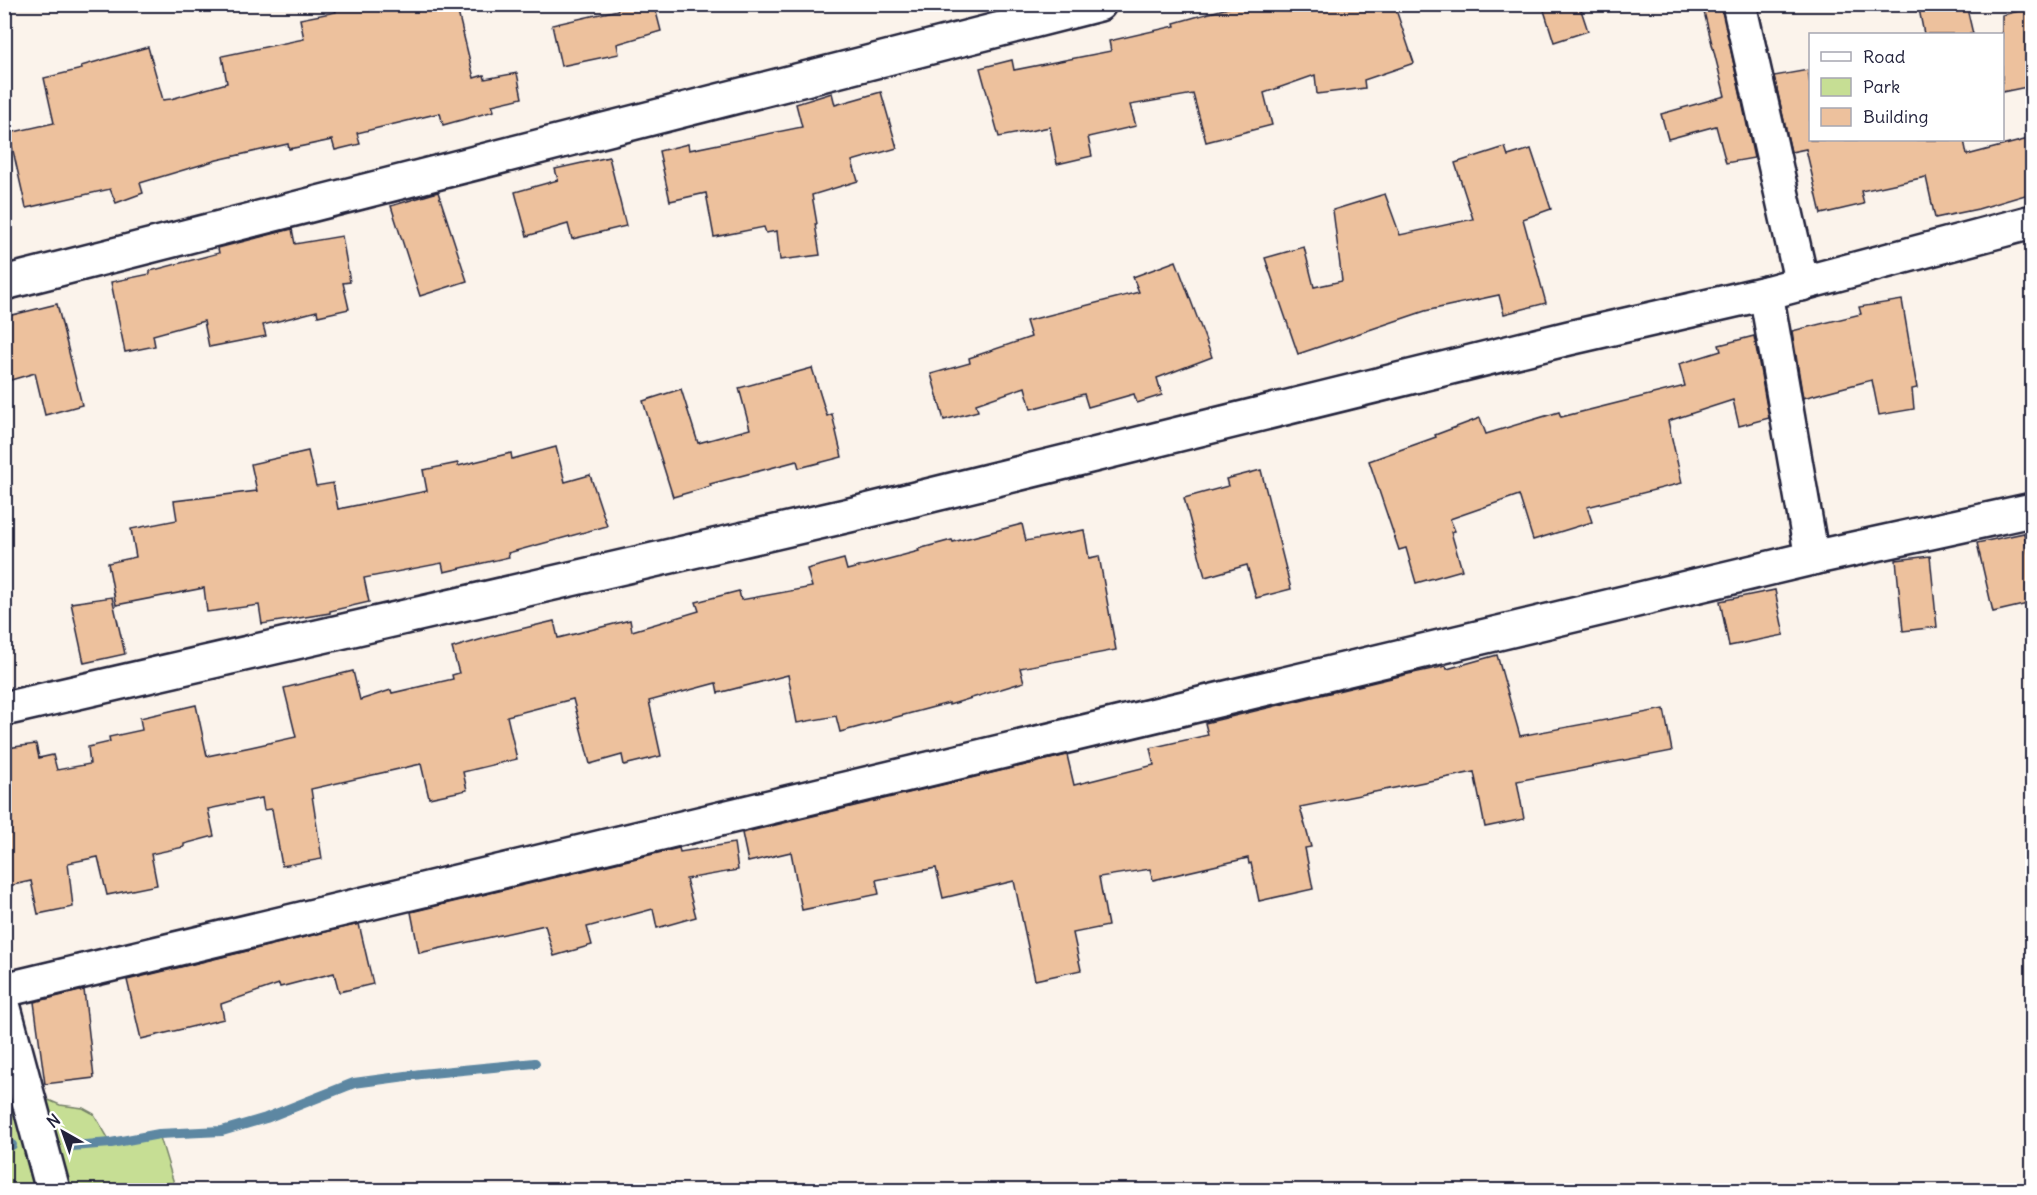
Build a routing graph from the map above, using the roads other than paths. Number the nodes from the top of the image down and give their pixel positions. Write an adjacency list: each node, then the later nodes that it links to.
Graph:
1 (1099, 4): 4 (street)
2 (1739, 4): 5 (street)
3 (2032, 222): 5 (street)
4 (4, 283)
5 (1802, 284): 6 (street)
6 (1766, 293): 8 (street); 9 (street)
7 (2032, 510): 8 (street)
8 (1812, 558): 10 (street)
9 (4, 709)
10 (4, 990)
11 (4, 1008): 12 (street)
12 (53, 1191)

